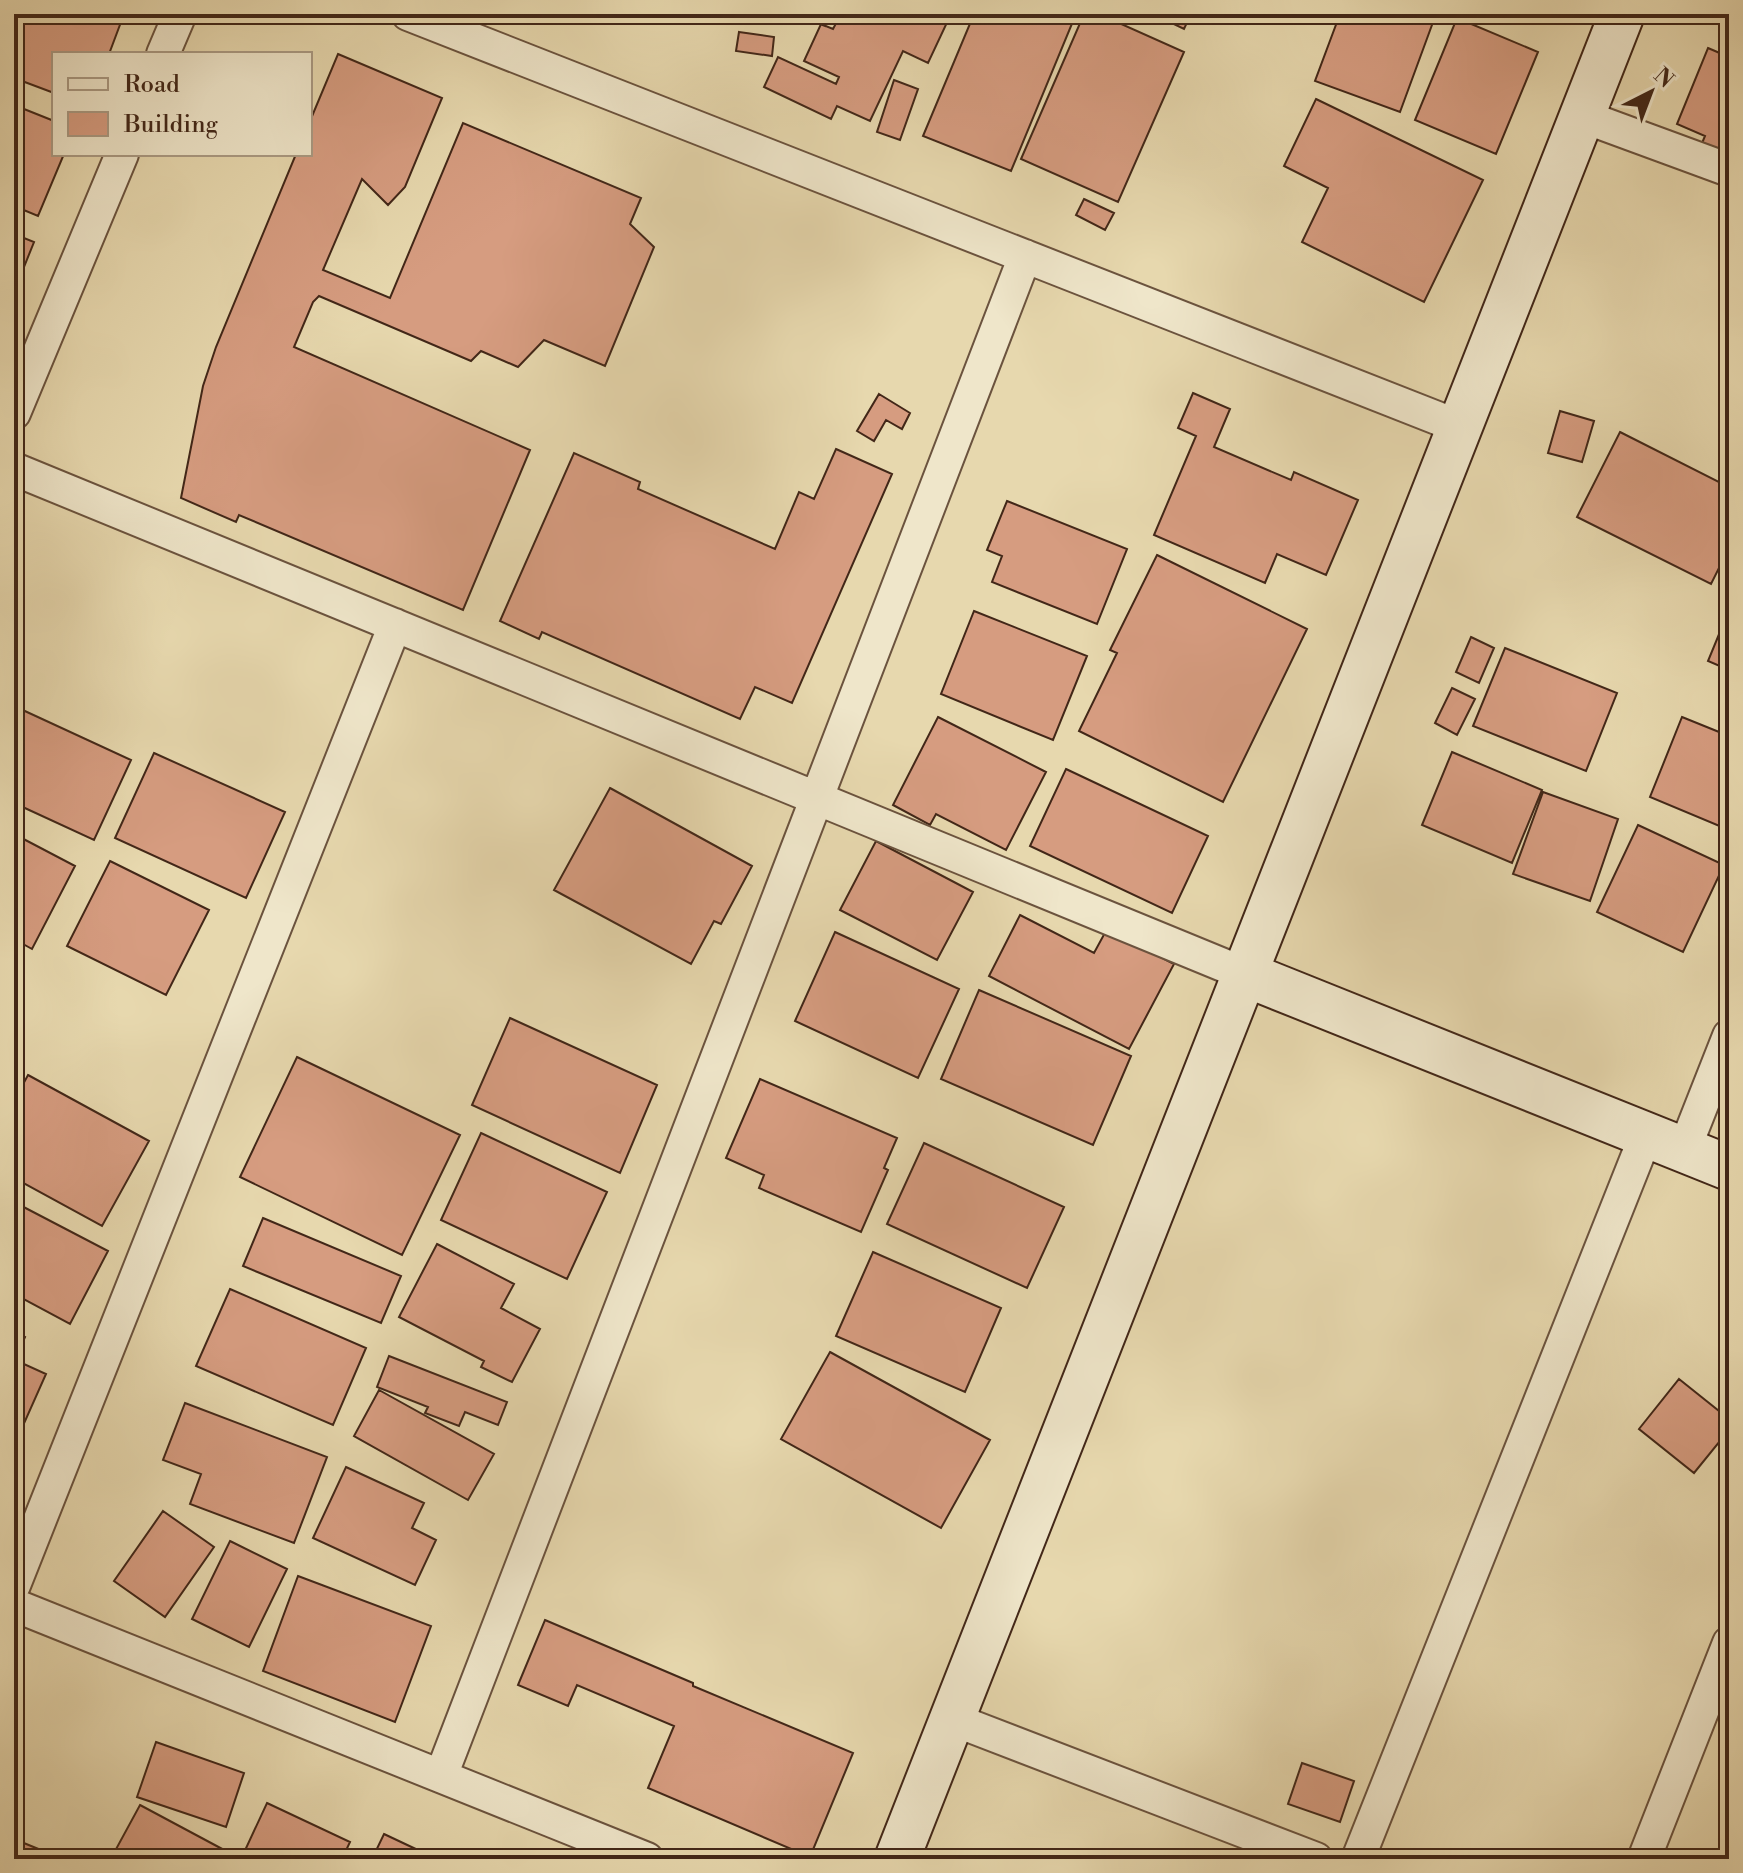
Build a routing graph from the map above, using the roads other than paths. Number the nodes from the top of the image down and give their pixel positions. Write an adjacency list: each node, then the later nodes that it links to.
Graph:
1 (180, 14): 4 (street)
2 (408, 14): 8 (street)
3 (1622, 14): 5 (street)
4 (164, 52)
5 (1582, 116): 7 (street); 10 (street)
6 (121, 156): 9 (street)
7 (1729, 170)
8 (1025, 256): 10 (street); 13 (street)
9 (14, 413)
10 (1460, 427): 14 (street)
11 (14, 469): 12 (street)
12 (395, 625): 13 (street); 18 (street)
13 (817, 798): 14 (street); 22 (street)
14 (1245, 974): 16 (street); 21 (street)
15 (1729, 1036): 16 (street)
16 (1665, 1142): 17 (street); 26 (street)
17 (1729, 1168)
18 (14, 1585)
19 (14, 1605): 22 (street)
20 (1729, 1643): 27 (street)
21 (952, 1719): 24 (street); 25 (street)
22 (441, 1776): 23 (street)
23 (647, 1859)
24 (897, 1859)
25 (1316, 1859)
26 (1358, 1859)
27 (1644, 1859)

